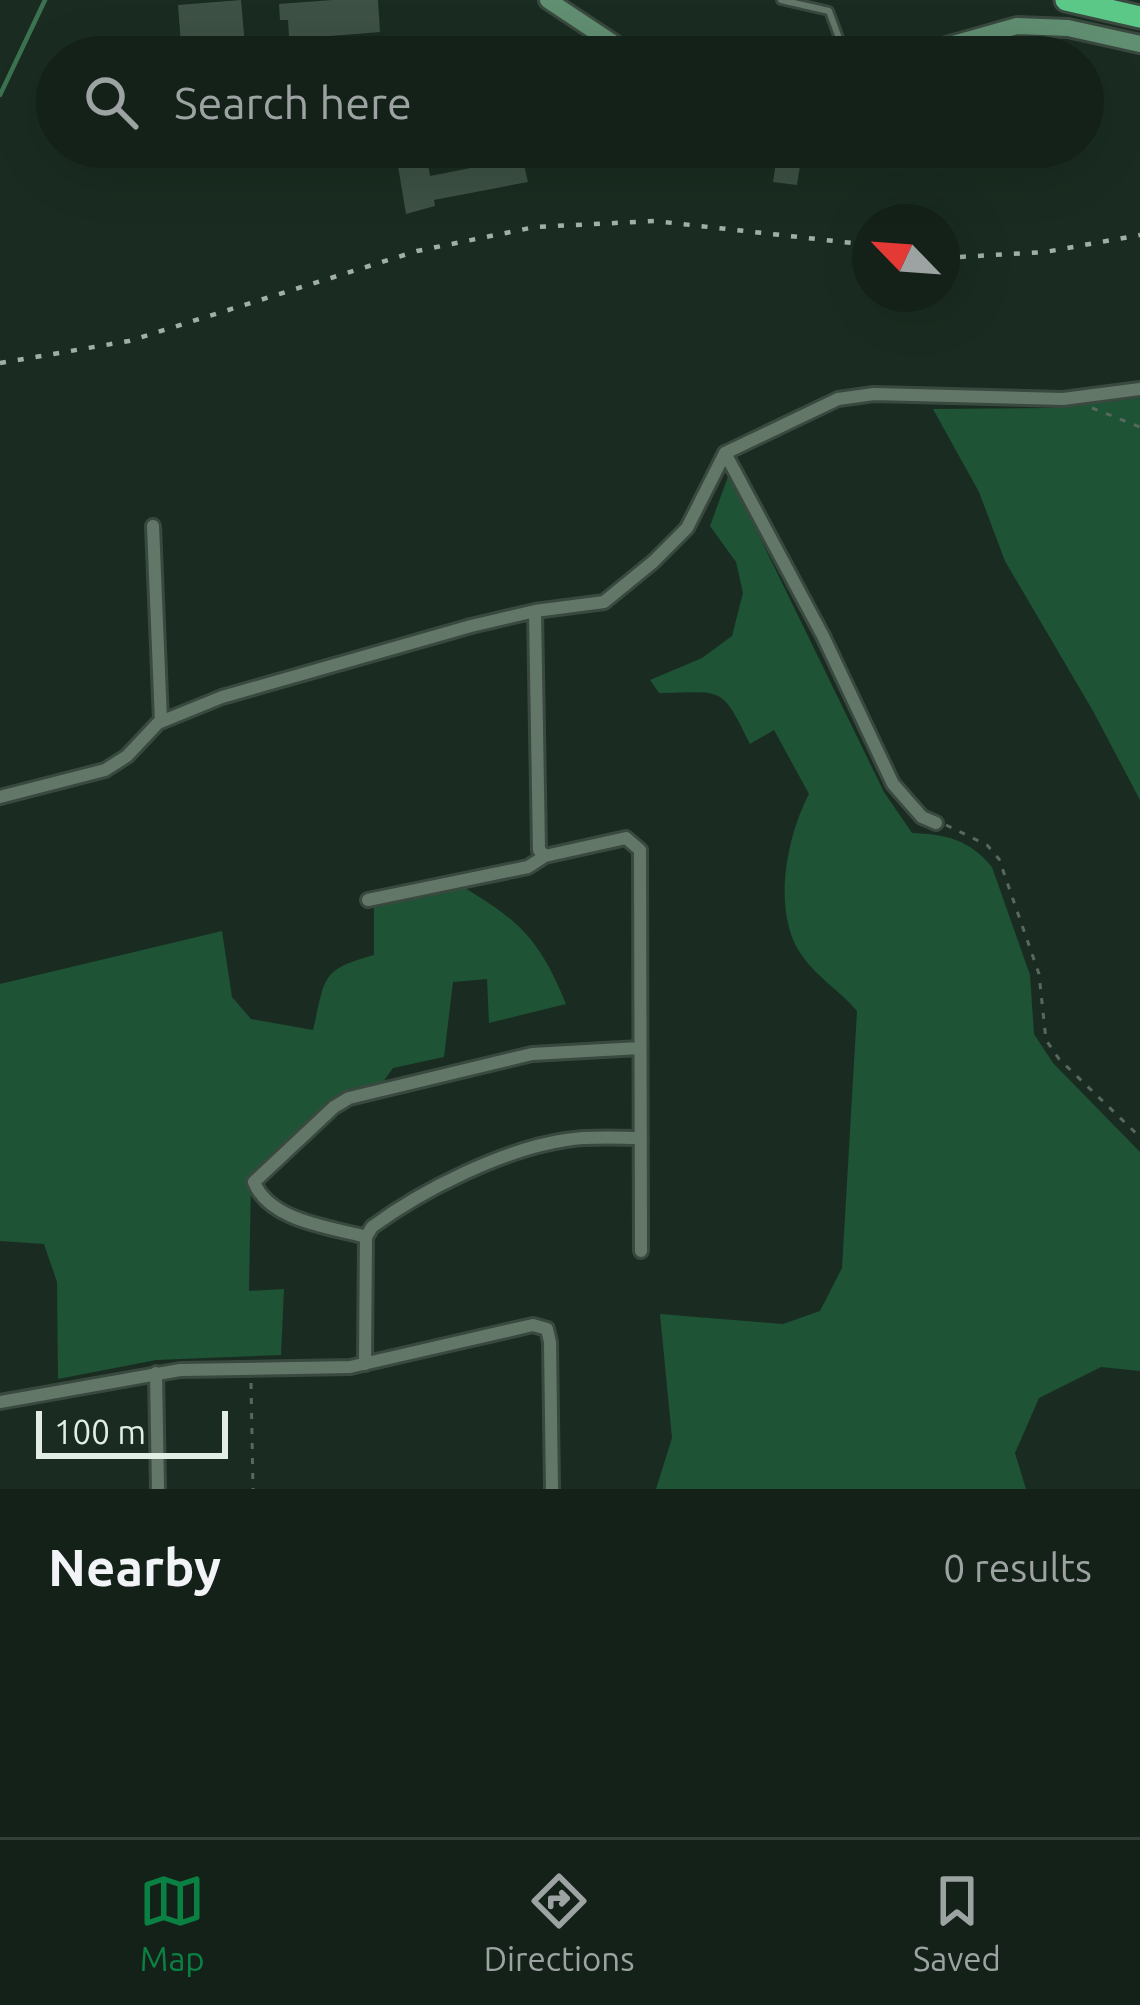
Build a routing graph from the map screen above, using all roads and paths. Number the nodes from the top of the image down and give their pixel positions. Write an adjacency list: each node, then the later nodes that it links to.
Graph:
1 (548, 0): 5 (street)
2 (782, 0): 6 (lane)
3 (1066, 0): 4 (highway)
4 (1140, 17)
5 (602, 36)
6 (838, 36)
7 (981, 36): 9 (street)
8 (1104, 36): 10 (street)
9 (1104, 36)
10 (1140, 44)
11 (1140, 389): 12 (street)
12 (1063, 399): 13 (path); 14 (street)
13 (1140, 427)
14 (725, 453): 16 (street); 19 (street)
15 (153, 526): 17 (street)
16 (535, 611): 17 (street); 20 (street)
17 (161, 721): 18 (street)
18 (0, 797)
19 (936, 823): 23 (path)
20 (545, 856): 21 (street); 22 (street)
21 (368, 900)
22 (640, 1048): 24 (street); 25 (street)
23 (1140, 1137)
24 (641, 1138): 25 (street); 26 (street)
25 (366, 1237): 27 (street)
26 (640, 1251)
27 (365, 1364): 28 (street); 33 (street)
28 (250, 1366): 29 (street); 32 (path)
29 (156, 1373): 30 (street); 31 (street)
30 (0, 1402)
31 (158, 1489)
32 (253, 1489)
33 (552, 1489)

